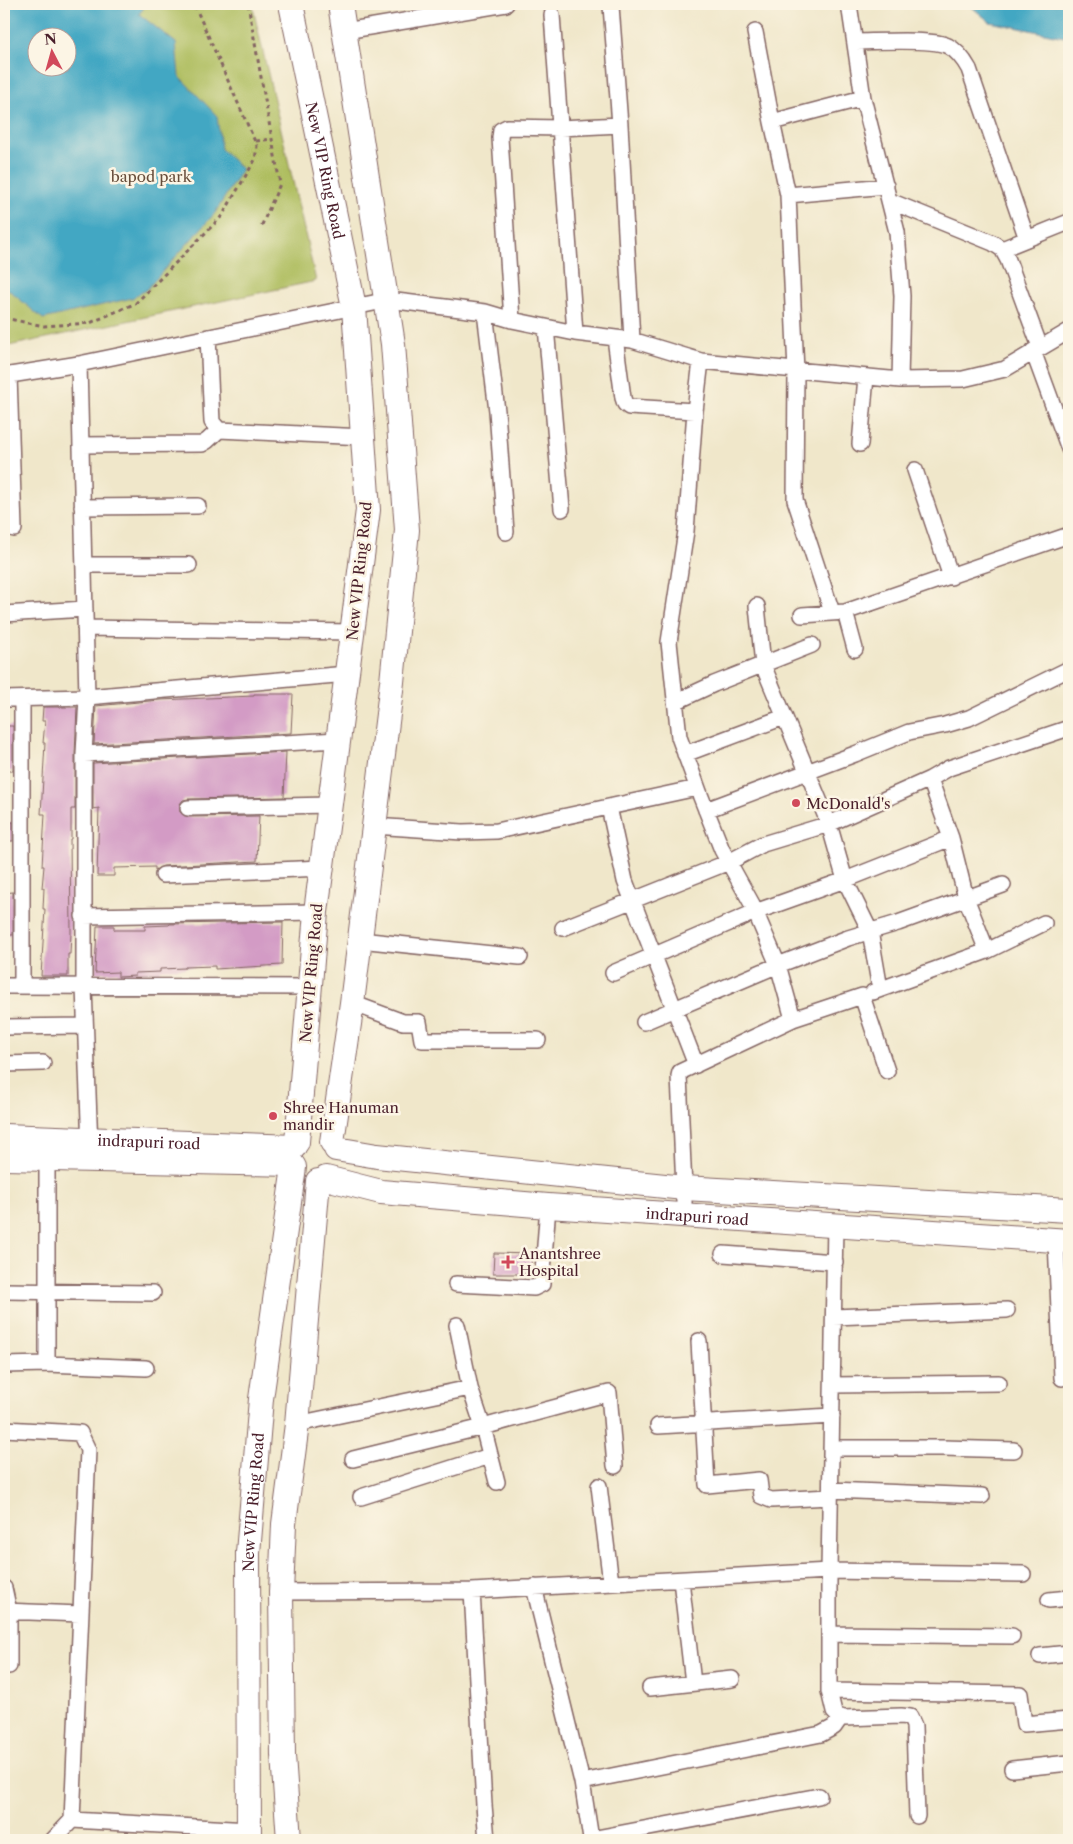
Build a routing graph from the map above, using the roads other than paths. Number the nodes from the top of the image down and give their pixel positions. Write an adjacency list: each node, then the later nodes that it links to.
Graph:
1 (291, 4): 21 (main road, New VIP Ring Road)
2 (340, 4): 7 (main road)
3 (506, 4): 7 (street)
4 (849, 4): 9 (street)
5 (611, 6): 12 (street)
6 (552, 15): 13 (street)
7 (345, 31): 20 (main road)
8 (755, 32): 11 (street)
9 (855, 42): 10 (street); 18 (street)
10 (863, 98): 11 (street); 14 (street)
11 (772, 122): 15 (street)
12 (620, 125): 13 (street); 29 (street)
13 (560, 128): 23 (street); 26 (street)
14 (886, 186): 15 (street); 16 (street)
15 (788, 195): 33 (street)
16 (890, 201): 19 (street); 36 (street)
17 (1069, 222): 18 (street)
18 (1027, 239): 19 (street)
19 (1002, 249): 30 (street)
20 (388, 300): 21 (street); 22 (street); 82 (main road)
21 (354, 307): 27 (street); 39 (main road, New VIP Ring Road)
22 (485, 312): 23 (street); 48 (street)
23 (512, 320): 24 (street)
24 (546, 327): 26 (street); 46 (street)
25 (1069, 331): 30 (street)
26 (575, 333): 28 (street)
27 (208, 337): 32 (street); 38 (street)
28 (615, 338): 29 (street); 37 (street)
29 (632, 340): 31 (street)
30 (1037, 349): 36 (street); 42 (street)
31 (701, 361): 33 (street); 37 (street)
32 (79, 364): 34 (street); 40 (street)
33 (796, 371): 35 (street); 55 (street)
34 (6, 376): 47 (street)
35 (866, 377): 36 (street); 41 (street)
36 (900, 380)
37 (695, 411): 68 (street)
38 (219, 430): 39 (street); 40 (street)
39 (364, 437): 59 (main road, New VIP Ring Road)
40 (81, 444): 45 (street)
41 (860, 444)
42 (1068, 444)
43 (916, 470): 52 (street)
44 (198, 506): 45 (street)
45 (82, 507): 50 (street)
46 (562, 509)
47 (14, 529)
48 (506, 532)
49 (1069, 535): 52 (street)
50 (84, 565): 51 (street); 54 (street)
51 (189, 565)
52 (950, 576): 55 (street)
53 (757, 606): 62 (street)
54 (85, 609): 56 (street); 58 (street)
55 (838, 612): 57 (street); 61 (street)
56 (4, 614)
57 (802, 614)
58 (85, 628): 59 (street); 65 (street)
59 (353, 632): 64 (main road, New VIP Ring Road)
60 (812, 645): 62 (street)
61 (855, 649)
62 (763, 665): 68 (street); 69 (street)
63 (1069, 670): 74 (street)
64 (347, 674): 65 (street); 71 (main road, New VIP Ring Road)
65 (87, 698): 67 (street); 72 (street)
66 (4, 699): 67 (street)
67 (22, 699): 104 (street)
68 (675, 702): 73 (street)
69 (784, 717): 73 (street); 74 (street)
70 (1069, 728): 75 (street)
71 (338, 740): 72 (street); 77 (main road, New VIP Ring Road)
72 (84, 754): 93 (street)
73 (686, 754): 76 (street)
74 (806, 771): 80 (street); 81 (street)
75 (930, 779): 81 (street); 83 (street)
76 (697, 788): 78 (street); 80 (street)
77 (330, 805): 79 (street); 85 (main road, New VIP Ring Road)
78 (609, 807): 82 (street); 90 (street)
79 (188, 808)
80 (706, 810): 84 (street)
81 (829, 824): 84 (street); 87 (street)
82 (374, 826): 97 (main road)
83 (951, 838): 87 (street); 89 (street)
84 (729, 862): 90 (street); 92 (street)
85 (322, 868): 86 (street); 91 (main road, New VIP Ring Road)
86 (163, 875)
87 (845, 880): 92 (street); 96 (street)
88 (1003, 885): 89 (street)
89 (966, 898): 96 (street); 98 (street)
90 (633, 901): 95 (street); 99 (street)
91 (316, 912): 93 (street); 106 (main road, New VIP Ring Road)
92 (755, 912): 99 (street); 101 (street)
93 (83, 916): 105 (street)
94 (1044, 923): 98 (street)
95 (563, 928)
96 (870, 931): 101 (street); 107 (street)
97 (360, 940): 100 (street); 109 (main road)
98 (987, 951): 107 (street)
99 (654, 956): 102 (street); 110 (street)
100 (520, 957)
101 (778, 965): 110 (street); 111 (street)
102 (613, 973)
103 (4, 986): 104 (street)
104 (22, 986): 105 (street)
105 (84, 987): 106 (street); 113 (street)
106 (309, 988): 124 (main road, New VIP Ring Road)
107 (880, 990): 108 (street)
108 (862, 996): 111 (street); 119 (street)
109 (352, 1003): 115 (street); 121 (main road)
110 (675, 1009): 112 (street); 118 (street)
111 (793, 1019): 118 (street)
112 (644, 1022)
113 (84, 1026): 114 (street); 123 (street)
114 (4, 1027)
115 (538, 1040)
116 (43, 1063): 117 (street)
117 (4, 1064)
118 (696, 1065): 127 (street)
119 (887, 1071)
120 (4, 1136): 122 (main road, indrapuri road)
121 (334, 1146): 124 (main road); 126 (main road); 127 (main road, indrapuri road)
122 (47, 1148): 123 (main road, indrapuri road); 125 (main road, indrapuri road); 137 (street)
123 (89, 1150): 124 (main road, indrapuri road)
124 (294, 1155): 126 (main road); 195 (main road, New VIP Ring Road)
125 (4, 1158)
126 (322, 1180): 128 (main road, indrapuri road); 151 (main road)
127 (684, 1188): 129 (main road, indrapuri road); 130 (street)
128 (548, 1206): 130 (main road, indrapuri road); 135 (street)
129 (1069, 1210)
130 (684, 1216): 131 (main road, indrapuri road)
131 (835, 1224): 132 (main road, indrapuri road); 134 (street)
132 (1063, 1241): 146 (street)
133 (723, 1254): 134 (street)
134 (836, 1262): 140 (street)
135 (456, 1284)
136 (4, 1291): 137 (street)
137 (48, 1291): 138 (street); 143 (street)
138 (153, 1293)
139 (1007, 1310): 140 (street)
140 (834, 1318): 148 (street)
141 (458, 1325): 149 (street)
142 (698, 1342): 152 (street)
143 (46, 1364): 144 (street); 145 (street)
144 (4, 1365)
145 (146, 1368)
146 (1062, 1378)
147 (999, 1383): 148 (street)
148 (833, 1385): 150 (street)
149 (470, 1388): 151 (street); 154 (street)
150 (832, 1416): 152 (street); 156 (street)
151 (297, 1424): 173 (main road)
152 (702, 1424): 153 (street); 163 (street)
153 (658, 1426)
154 (483, 1427): 158 (street); 159 (street); 160 (street)
155 (4, 1429): 177 (street)
156 (831, 1448): 157 (street); 163 (street)
157 (1014, 1450)
158 (490, 1456): 161 (street); 164 (street)
159 (353, 1459)
160 (615, 1466)
161 (497, 1482)
162 (599, 1486): 169 (street)
163 (830, 1494): 165 (street); 166 (street)
164 (361, 1496)
165 (982, 1496)
166 (829, 1571): 167 (street); 168 (street); 178 (street)
167 (1023, 1574)
168 (681, 1580): 169 (street); 184 (street)
169 (611, 1583): 171 (street)
170 (4, 1588): 176 (street)
171 (534, 1588): 172 (street); 191 (street)
172 (472, 1591): 173 (street); 198 (street)
173 (281, 1592): 197 (main road)
174 (1069, 1598): 175 (street)
175 (1049, 1600)
176 (6, 1611): 177 (street); 182 (street)
177 (80, 1614): 194 (street)
178 (829, 1634): 179 (street); 186 (street)
179 (1012, 1636)
180 (1069, 1653): 181 (street)
181 (1040, 1656)
182 (9, 1666)
183 (732, 1679): 184 (street)
184 (693, 1683): 185 (street)
185 (650, 1688)
186 (829, 1691): 187 (street); 188 (street)
187 (841, 1717): 191 (street); 193 (street)
188 (1069, 1720)
189 (1069, 1764): 190 (street)
190 (1012, 1769)
191 (582, 1782): 199 (street)
192 (819, 1796): 199 (street)
193 (917, 1816)
194 (72, 1820): 195 (street); 196 (street)
195 (249, 1835)
196 (53, 1840)
197 (288, 1840)
198 (487, 1840)
199 (591, 1840)

